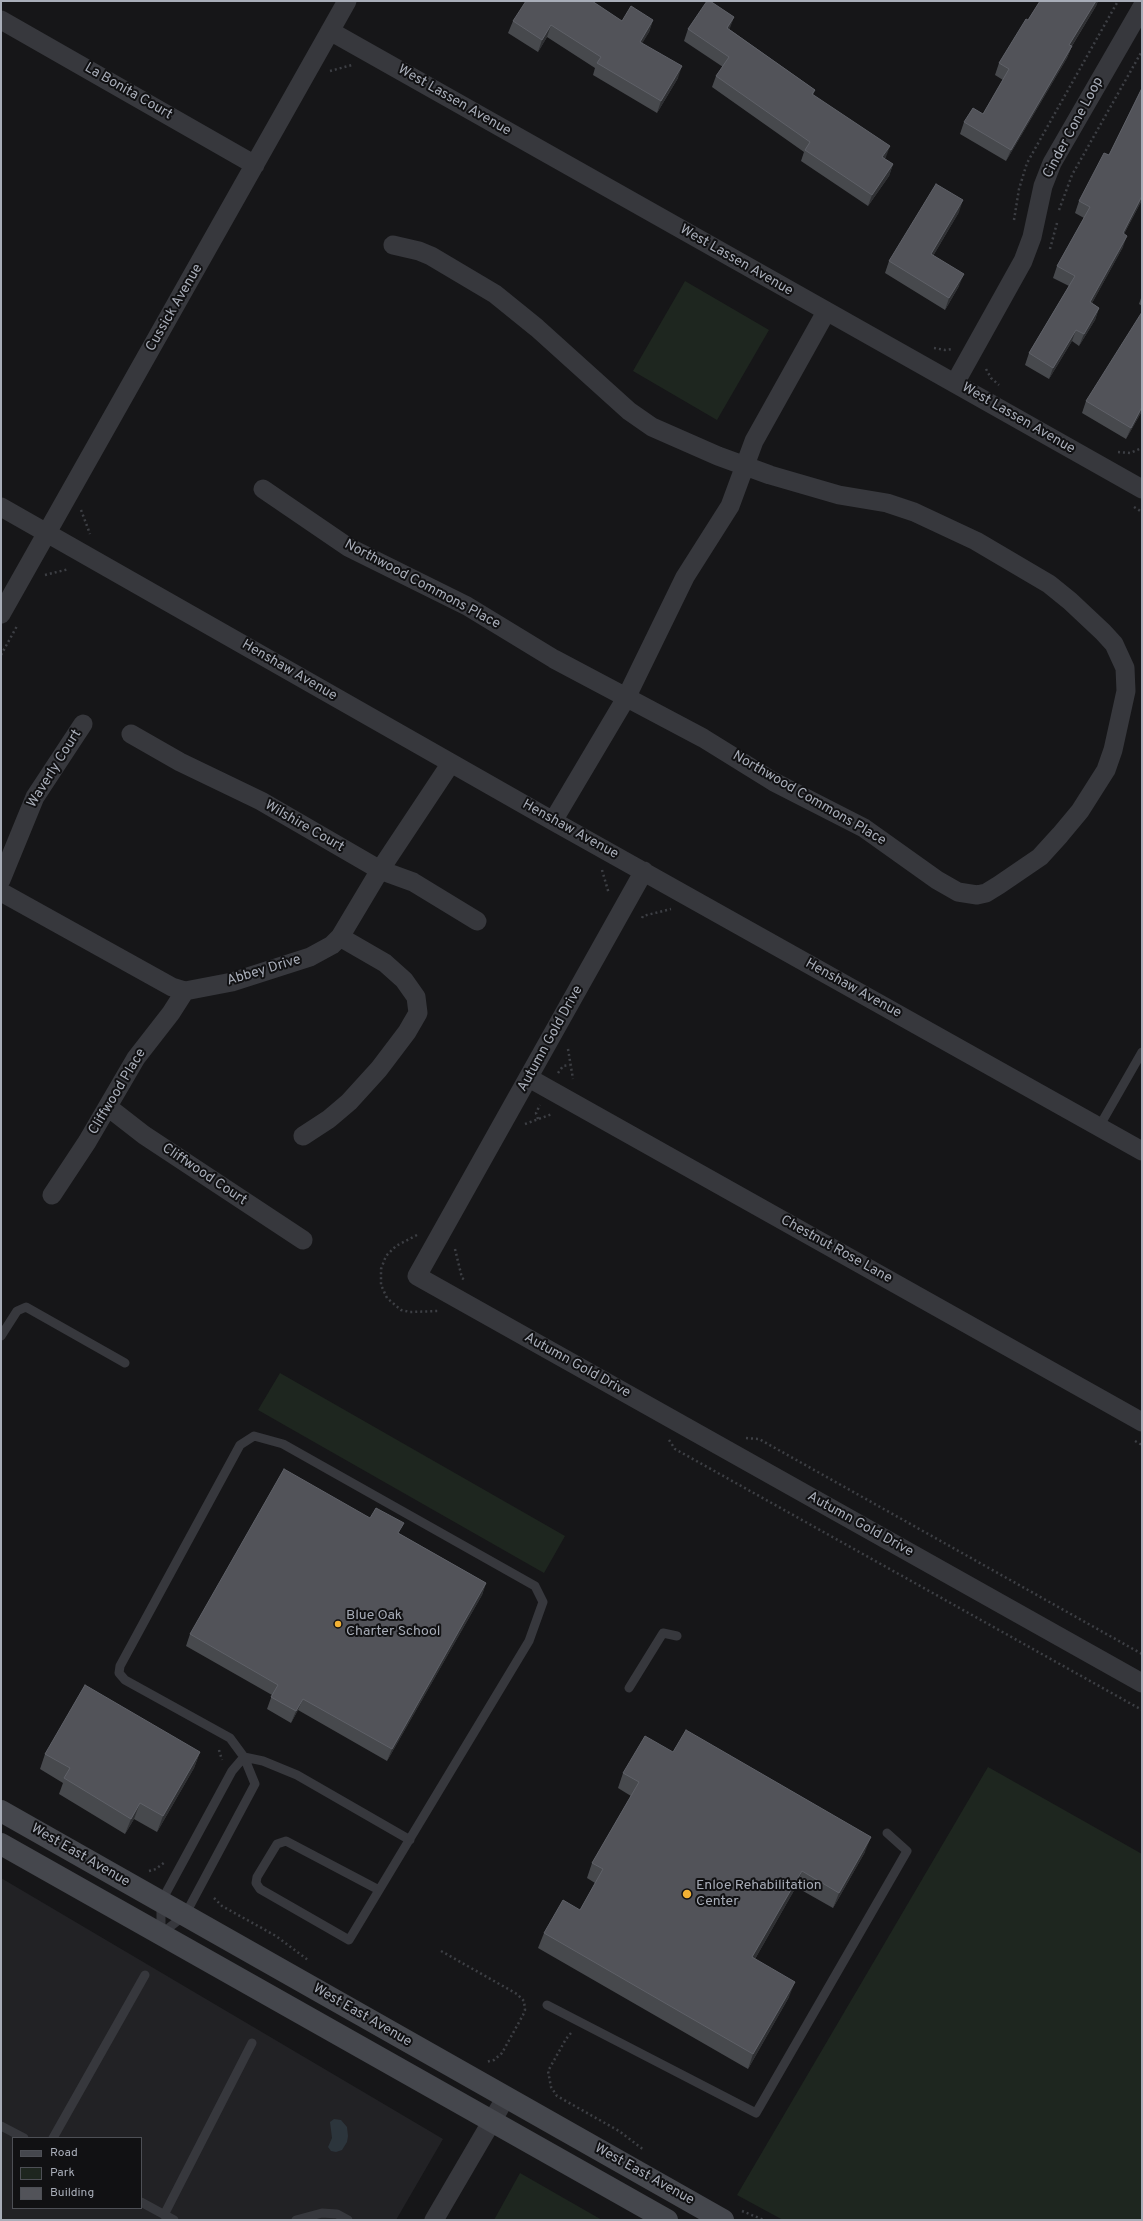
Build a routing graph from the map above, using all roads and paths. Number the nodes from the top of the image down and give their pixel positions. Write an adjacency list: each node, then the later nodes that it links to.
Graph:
1 (347, 1): 5 (street, Cussick Avenue)
2 (1118, 1): 10 (path)
3 (1142, 7): 17 (street, Cinder Cone Loop)
4 (1, 20): 9 (street, La Bonita Court)
5 (330, 31): 9 (street, Cussick Avenue); 13 (street, West Lassen Avenue)
6 (1142, 51): 12 (path)
7 (359, 69): 8 (path)
8 (327, 72)
9 (255, 165): 28 (street, Cussick Avenue)
10 (1014, 226)
11 (393, 245): 21 (street, Northwood Commons Place)
12 (1048, 253)
13 (826, 312): 17 (street, West Lassen Avenue); 21 (street)
14 (927, 344): 15 (path)
15 (955, 347)
16 (985, 365): 18 (path)
17 (955, 383): 22 (street, West Lassen Avenue)
18 (1000, 386)
19 (1142, 448): 20 (path)
20 (1113, 449)
21 (744, 465): 35 (street); 35 (street, Northwood Commons Place)
22 (1140, 482)
23 (262, 489): 35 (street, Northwood Commons Place)
24 (1129, 505): 27 (path)
25 (1, 507): 28 (street, Henshaw Avenue)
26 (81, 508): 29 (path)
27 (1142, 512)
28 (48, 532): 32 (street, Cussick Avenue); 38 (street, Henshaw Avenue)
29 (95, 537)
30 (74, 572): 31 (path)
31 (40, 579)
32 (1, 614)
33 (21, 620): 34 (path)
34 (1, 655)
35 (626, 698): 39 (street)
36 (83, 724): 43 (street, Waverly Court)
37 (131, 734): 41 (street, Wilshire Court)
38 (451, 763): 39 (street, Henshaw Avenue); 41 (street, Abbey Drive)
39 (553, 821): 42 (street, Henshaw Avenue)
40 (596, 867): 45 (path)
41 (380, 870): 47 (street, Wilshire Court); 49 (street, Abbey Drive)
42 (644, 871): 53 (street, Autumn Gold Drive); 57 (street, Henshaw Avenue)
43 (1, 880)
44 (1, 892): 50 (street, Abbey Drive)
45 (605, 900)
46 (677, 912): 48 (path)
47 (477, 921)
48 (640, 921)
49 (340, 937): 50 (street, Abbey Drive); 59 (street)
50 (185, 991): 55 (street, Cliffwood Place)
51 (571, 1044): 54 (path)
52 (1142, 1052): 57 (lane)
53 (529, 1078): 69 (street, Chestnut Rose Lane); 74 (street, Autumn Gold Drive)
54 (576, 1082)
55 (108, 1107): 61 (street, Cliffwood Place); 63 (street, Cliffwood Court)
56 (559, 1117): 58 (path)
57 (1100, 1127): 60 (street, Henshaw Avenue)
58 (522, 1130)
59 (303, 1136)
60 (1142, 1151)
61 (52, 1195)
62 (421, 1231): 66 (path)
63 (303, 1240)
64 (457, 1246): 65 (path)
65 (467, 1281)
66 (442, 1312)
67 (1, 1336): 68 (lane)
68 (125, 1363)
69 (1142, 1422)
70 (739, 1434): 73 (path)
71 (668, 1438): 76 (path)
72 (677, 1636): 75 (lane)
73 (1142, 1654)
74 (1142, 1683)
75 (629, 1688)
76 (1142, 1710)
77 (219, 1750): 79 (path)
78 (244, 1758): 82 (lane); 82 (lane); 88 (lane); 89 (lane)
79 (220, 1765)
80 (1, 1811): 88 (main road, West East Avenue)
81 (887, 1833): 94 (lane)
82 (410, 1840): 86 (lane)
83 (1, 1844): 90 (main road, West East Avenue)
84 (167, 1859): 85 (path)
85 (146, 1872)
86 (379, 1890): 86 (lane)
87 (214, 1898): 92 (path)
88 (161, 1902): 89 (main road, West East Avenue); 90 (lane)
89 (185, 1915): 90 (lane); 100 (main road, West East Avenue)
90 (161, 1934): 101 (main road, West East Avenue)
91 (442, 1951): 97 (path)
92 (313, 1963)
93 (145, 1975): 104 (lane)
94 (547, 2004)
95 (576, 2031): 98 (path)
96 (252, 2043): 107 (lane)
97 (483, 2062)
98 (550, 2085): 99 (path); 105 (path)
99 (546, 2086)
100 (506, 2098): 101 (street); 108 (main road, West East Avenue)
101 (492, 2122): 112 (street); 113 (main road, West East Avenue)
102 (1, 2126): 103 (lane)
103 (22, 2137)
104 (54, 2137)
105 (650, 2154)
106 (142, 2203): 107 (lane)
107 (164, 2215): 109 (lane)
108 (731, 2215): 114 (path)
109 (174, 2220)
110 (296, 2220): 111 (lane)
111 (348, 2220)
112 (434, 2220)
113 (667, 2220)
114 (764, 2220)

